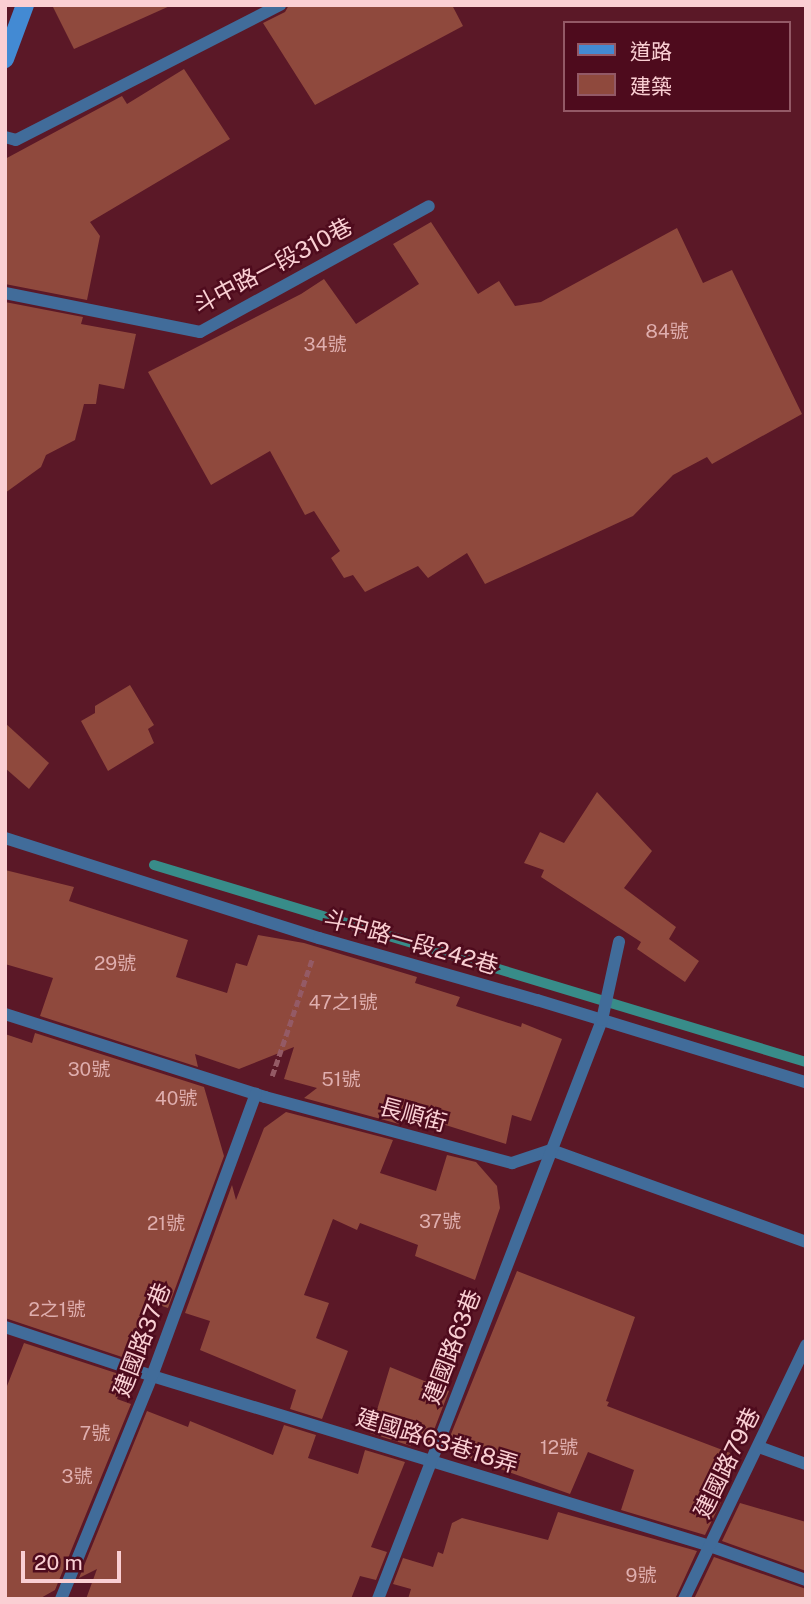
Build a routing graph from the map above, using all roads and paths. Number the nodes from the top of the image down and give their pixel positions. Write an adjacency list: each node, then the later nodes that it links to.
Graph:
1 (25, 5): 3 (main road)
2 (280, 5): 4 (lane)
3 (5, 59)
4 (5, 137)
5 (429, 206): 6 (lane, 斗中路一段310巷)
6 (5, 293)
7 (5, 838): 8 (lane, 斗中路一段242巷)
8 (319, 938): 11 (lane, 斗中路一段242巷); 13 (path)
9 (619, 942): 11 (lane, 建國路63巷)
10 (5, 1014): 13 (lane, 長順街)
11 (601, 1020): 12 (lane, 斗中路一段242巷); 14 (lane, 建國路63巷)
12 (806, 1082)
13 (260, 1095): 14 (lane, 長順街); 18 (lane, 建國路37巷)
14 (551, 1150): 15 (lane); 20 (lane, 建國路63巷)
15 (806, 1242)
16 (5, 1327): 18 (lane, 建國路63巷18弄)
17 (806, 1345): 19 (lane, 建國路79巷)
18 (152, 1376): 20 (lane, 建國路63巷18弄); 24 (lane, 建國路37巷)
19 (759, 1447): 21 (lane); 22 (lane, 建國路79巷)
20 (430, 1461): 22 (lane, 建國路63巷18弄); 25 (lane, 建國路63巷)
21 (806, 1464)
22 (709, 1546): 23 (lane, 建國路63巷18弄); 26 (lane, 建國路79巷)
23 (806, 1580)
24 (61, 1599)
25 (378, 1599)
26 (684, 1599)

